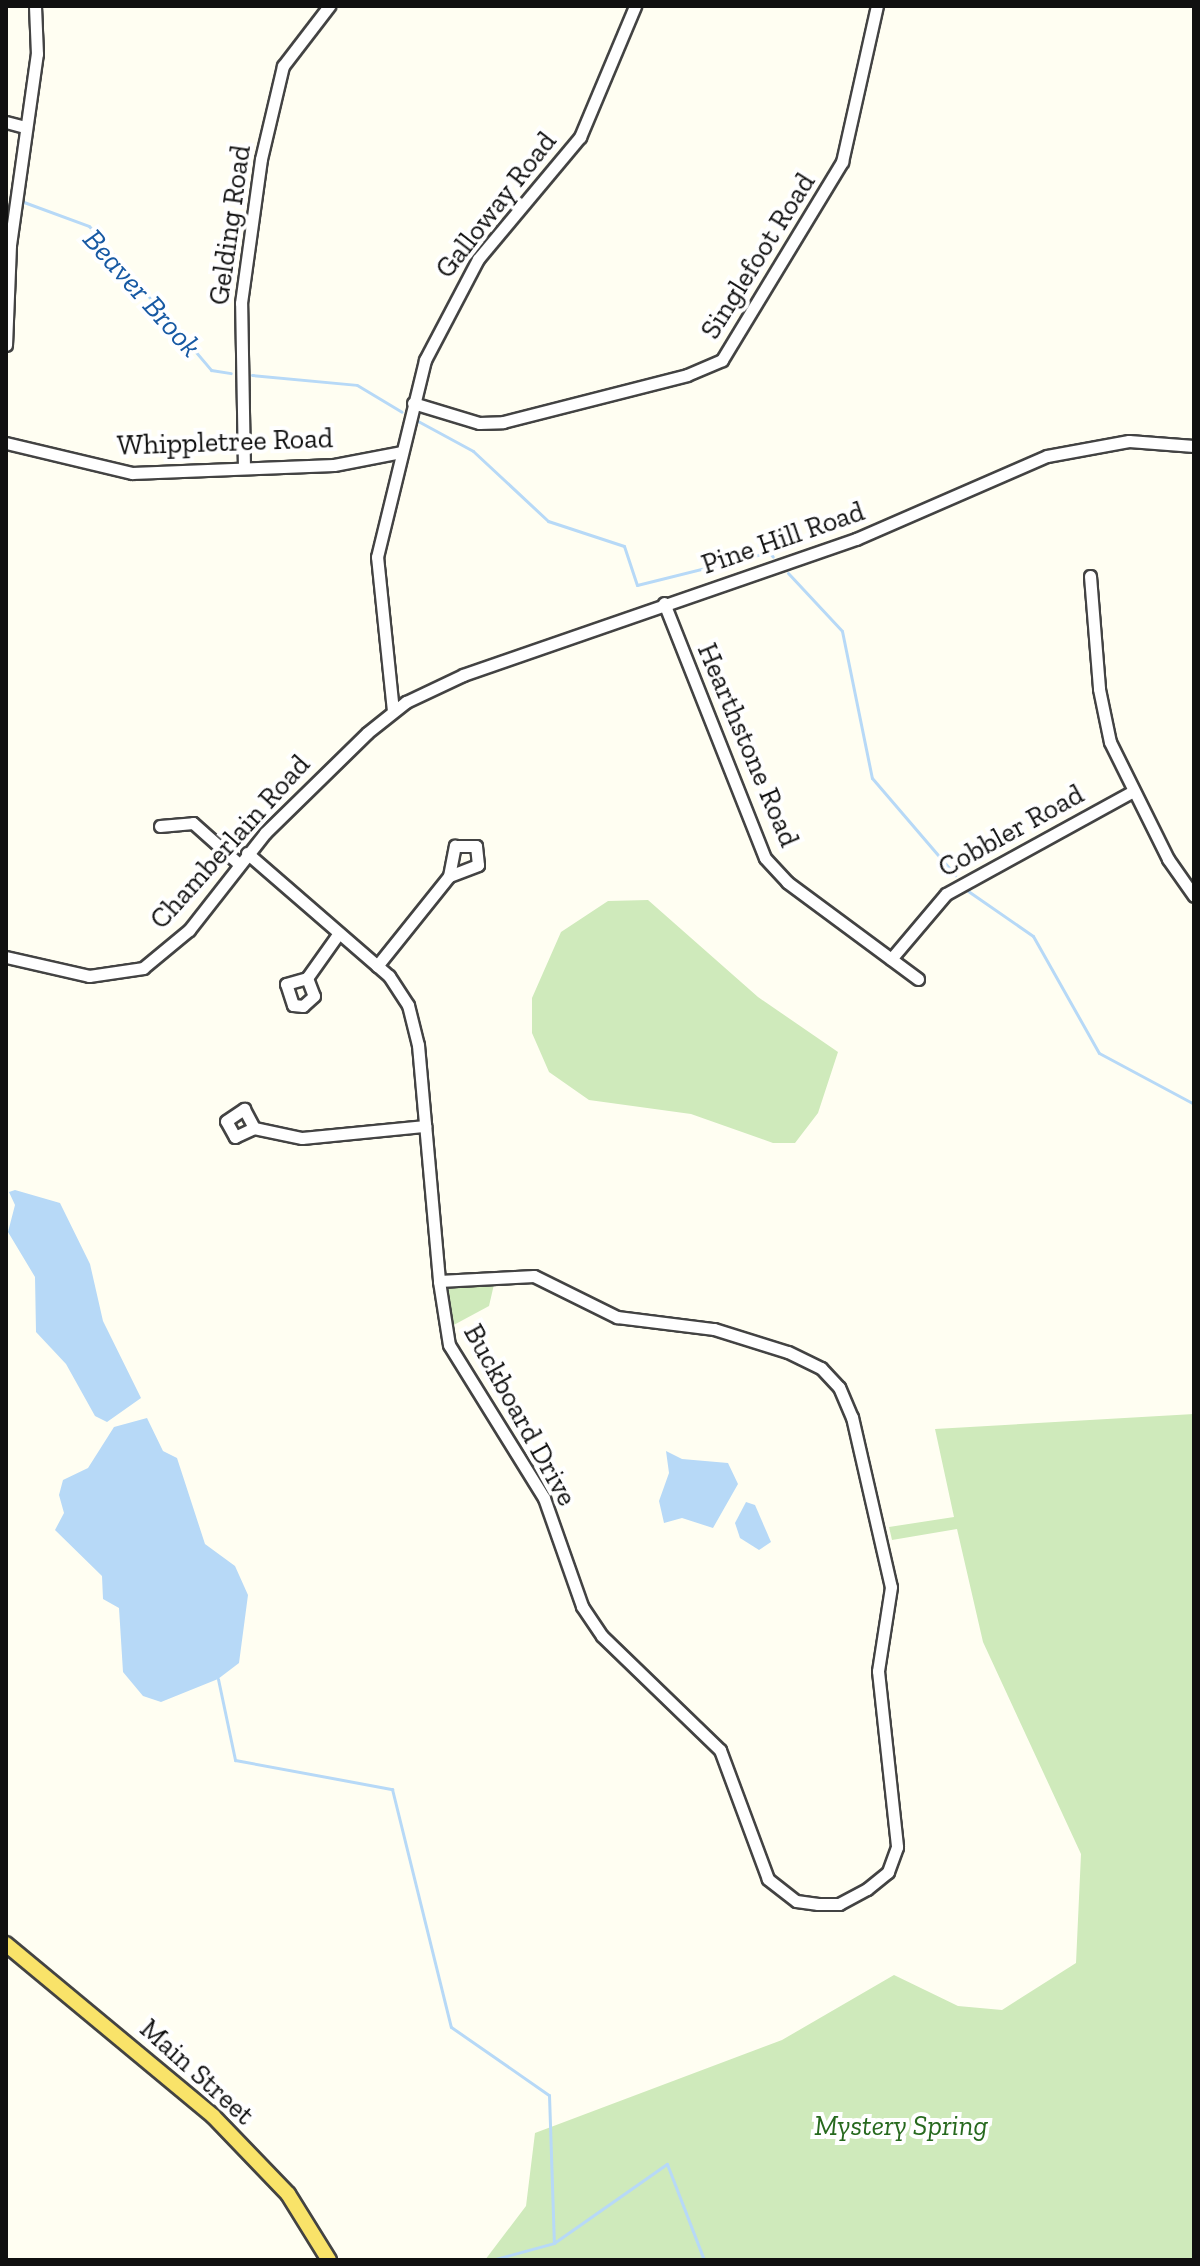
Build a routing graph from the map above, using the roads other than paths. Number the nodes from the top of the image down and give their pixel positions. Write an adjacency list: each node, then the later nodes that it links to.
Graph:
1 (35, 6): 6 (street)
2 (329, 6): 12 (street, Gelding Road)
3 (635, 6): 8 (street, Galloway Road)
4 (877, 6): 8 (street, Singlefoot Road)
5 (6, 122): 6 (street)
6 (25, 127): 7 (street)
7 (6, 345)
8 (413, 403): 11 (street, Galloway Road)
9 (6, 443): 12 (street, Whippletree Road)
10 (1194, 446): 14 (street, Pine Hill Road)
11 (401, 452): 12 (street, Whippletree Road); 15 (street, Galloway Road)
12 (244, 468)
13 (1090, 576): 16 (street)
14 (664, 603): 15 (street, Pine Hill Road); 24 (street, Hearthstone Road)
15 (393, 711): 18 (street, Chamberlain Road)
16 (1133, 791): 21 (street); 24 (street, Cobbler Road)
17 (160, 826): 19 (street)
18 (247, 853): 19 (street, Chamberlain Road); 22 (street, Buckboard Drive)
19 (239, 864): 23 (street, Chamberlain Road)
20 (449, 876): 25 (street)
21 (1194, 896)
22 (339, 933): 25 (street, Buckboard Drive); 26 (street)
23 (6, 957)
24 (891, 959): 27 (street, Hearthstone Road)
25 (377, 966): 28 (street, Buckboard Drive)
26 (307, 978)
27 (918, 979)
28 (425, 1126): 29 (street); 30 (street, Buckboard Drive)
29 (254, 1128)
30 (439, 1281): 30 (street, Buckboard Drive)
31 (6, 1944): 32 (main road, Main Street)
32 (329, 2260)

